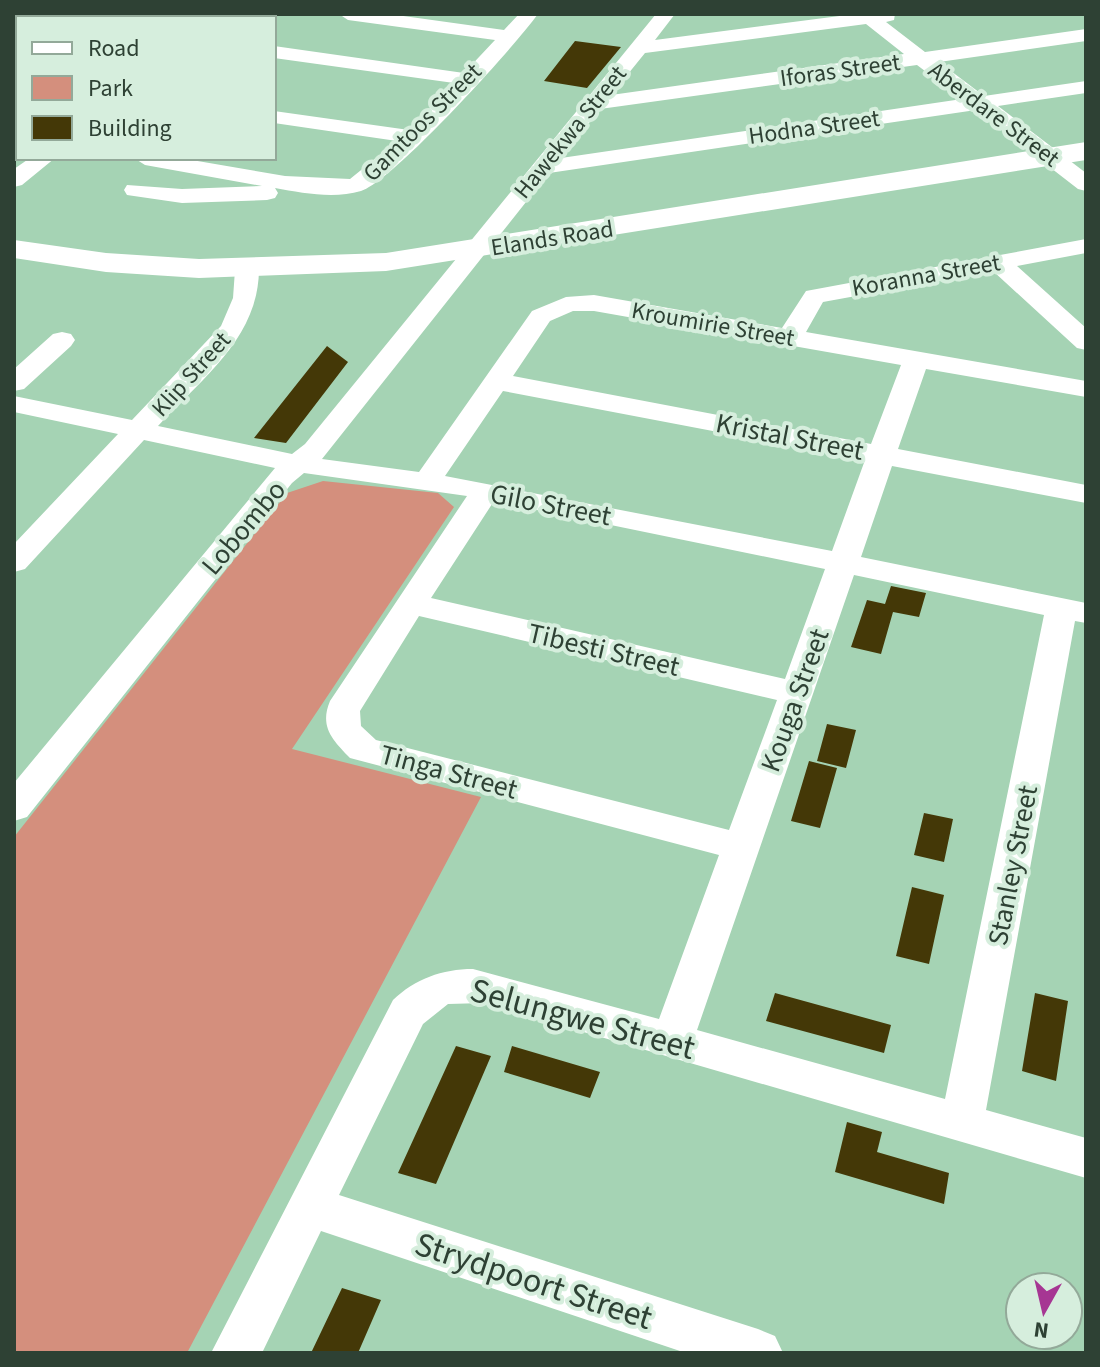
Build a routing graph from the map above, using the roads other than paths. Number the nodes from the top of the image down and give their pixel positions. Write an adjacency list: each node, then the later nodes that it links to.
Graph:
1 (348, 14): 7 (street)
2 (529, 14): 7 (street, Gamtoos Street)
3 (666, 14): 8 (street, Hawekwa Street)
4 (899, 14): 5 (street)
5 (866, 16): 8 (street); 10 (street, Aberdare Street)
6 (1086, 35): 10 (street, Iforas Street)
7 (508, 36): 11 (street, Gamtoos Street)
8 (638, 48): 14 (street, Hawekwa Street)
9 (276, 52): 11 (street)
10 (921, 58): 13 (street, Aberdare Street); 14 (street, Iforas Street)
11 (466, 79): 16 (street, Gamtoos Street)
12 (1086, 87): 13 (street, Hodna Street)
13 (980, 103): 18 (street, Aberdare Street); 22 (street, Hodna Street)
14 (593, 104): 22 (street, Hawekwa Street)
15 (276, 117): 16 (street)
16 (412, 137): 24 (street, Gamtoos Street)
17 (1086, 151): 18 (street, Elands Road)
18 (1050, 157): 25 (street, Aberdare Street); 28 (street, Elands Road)
19 (41, 160): 23 (street)
20 (155, 160): 21 (street, Gamtoos Street)
21 (171, 163): 24 (street, Gamtoos Street); 24 (street, Gamtoos Street)
22 (541, 168): 28 (street, Hawekwa Street)
23 (14, 180)
24 (297, 183)
25 (1086, 184)
26 (1086, 246): 29 (street, Koranna Street)
27 (14, 249): 30 (street, Elands Road)
28 (475, 250): 30 (street, Elands Road); 41 (street, Lobombo)
29 (998, 262): 31 (street, Koranna Street); 33 (street)
30 (247, 270): 39 (street, Klip Street)
31 (790, 337): 34 (street, Kroumirie Street); 35 (street, Kroumirie Street)
32 (62, 340): 36 (street)
33 (1086, 342)
34 (916, 359): 37 (street, Kroumirie Street); 40 (street, Kouga Street)
35 (494, 381): 40 (street, Kristal Street); 42 (street, Kroumirie Street)
36 (14, 383)
37 (1086, 389)
38 (14, 404): 39 (street, Gilo Street)
39 (140, 431): 41 (street, Gilo Street); 45 (street, Klip Street)
40 (882, 454): 44 (street, Kristal Street); 47 (street, Kouga Street)
41 (299, 464): 42 (street, Gilo Street); 51 (street, Lobombo)
42 (427, 481): 43 (street, Gilo Street)
43 (486, 490): 47 (street, Gilo Street); 48 (street, Tinga Street)
44 (1086, 494)
45 (28, 530): 46 (street, Klip Street)
46 (14, 562)
47 (843, 563): 49 (street, Gilo Street); 50 (street, Kouga Street)
48 (412, 604): 50 (street, Tibesti Street); 52 (street, Tinga Street)
49 (1073, 610): 54 (street, Stanley Street)
50 (797, 693): 52 (street, Kouga Street)
51 (14, 808)
52 (742, 847): 53 (street, Kouga Street)
53 (672, 1040): 54 (street, Selungwe Street); 56 (street, Selungwe Street)
54 (962, 1123): 55 (street, Selungwe Street)
55 (1086, 1158)
56 (310, 1207): 57 (street, Selungwe Street); 58 (street, Strydpoort Street)
57 (236, 1353)
58 (758, 1353)

